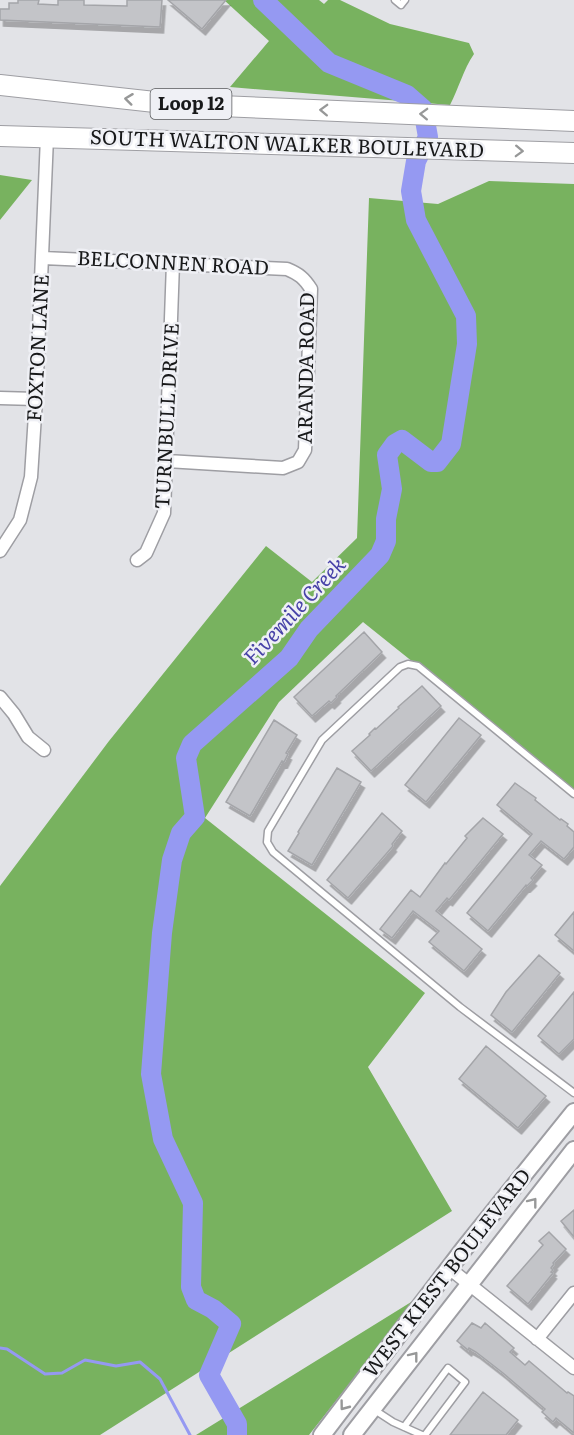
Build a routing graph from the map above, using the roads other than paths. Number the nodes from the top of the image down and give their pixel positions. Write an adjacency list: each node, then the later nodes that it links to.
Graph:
1 (395, 0): 2 (lane)
2 (405, 0)
3 (0, 85): 4 (main road, SOUTH WALTON WALKER BOULEVARD / Loop 12, one-way to 3)
4 (574, 121)
5 (0, 136): 6 (main road, SOUTH WALTON WALKER BOULEVARD / Loop 12)
6 (47, 137): 7 (main road, SOUTH WALTON WALKER BOULEVARD / Loop 12, one-way to 7); 8 (street, FOXTON LANE)
7 (574, 153)
8 (43, 258): 9 (street, BELCONNEN ROAD); 12 (street, FOXTON LANE)
9 (173, 263): 10 (street, BELCONNEN ROAD); 13 (street, TURNBULL DRIVE)
10 (301, 275): 13 (street, ARANDA ROAD)
11 (0, 398): 12 (street)
12 (36, 399): 14 (street, FOXTON LANE)
13 (168, 461): 15 (street, TURNBULL DRIVE)
14 (0, 551)
15 (137, 560)
16 (0, 697): 17 (street)
17 (44, 750)
18 (574, 794): 19 (lane)
19 (574, 1093)
20 (574, 1112): 22 (main road, WEST KIEST BOULEVARD)
21 (574, 1150): 23 (main road, WEST KIEST BOULEVARD, one-way to 21)
22 (449, 1268): 23 (street); 29 (main road, WEST KIEST BOULEVARD, one-way to 29)
23 (470, 1284): 25 (street); 27 (main road, WEST KIEST BOULEVARD, one-way to 23)
24 (574, 1293): 25 (street)
25 (537, 1339): 26 (street)
26 (574, 1368)
27 (372, 1408): 28 (lane); 30 (main road, WEST KIEST BOULEVARD)
28 (404, 1427): 31 (lane); 31 (lane)
29 (322, 1435)
30 (352, 1435)
31 (423, 1435)

